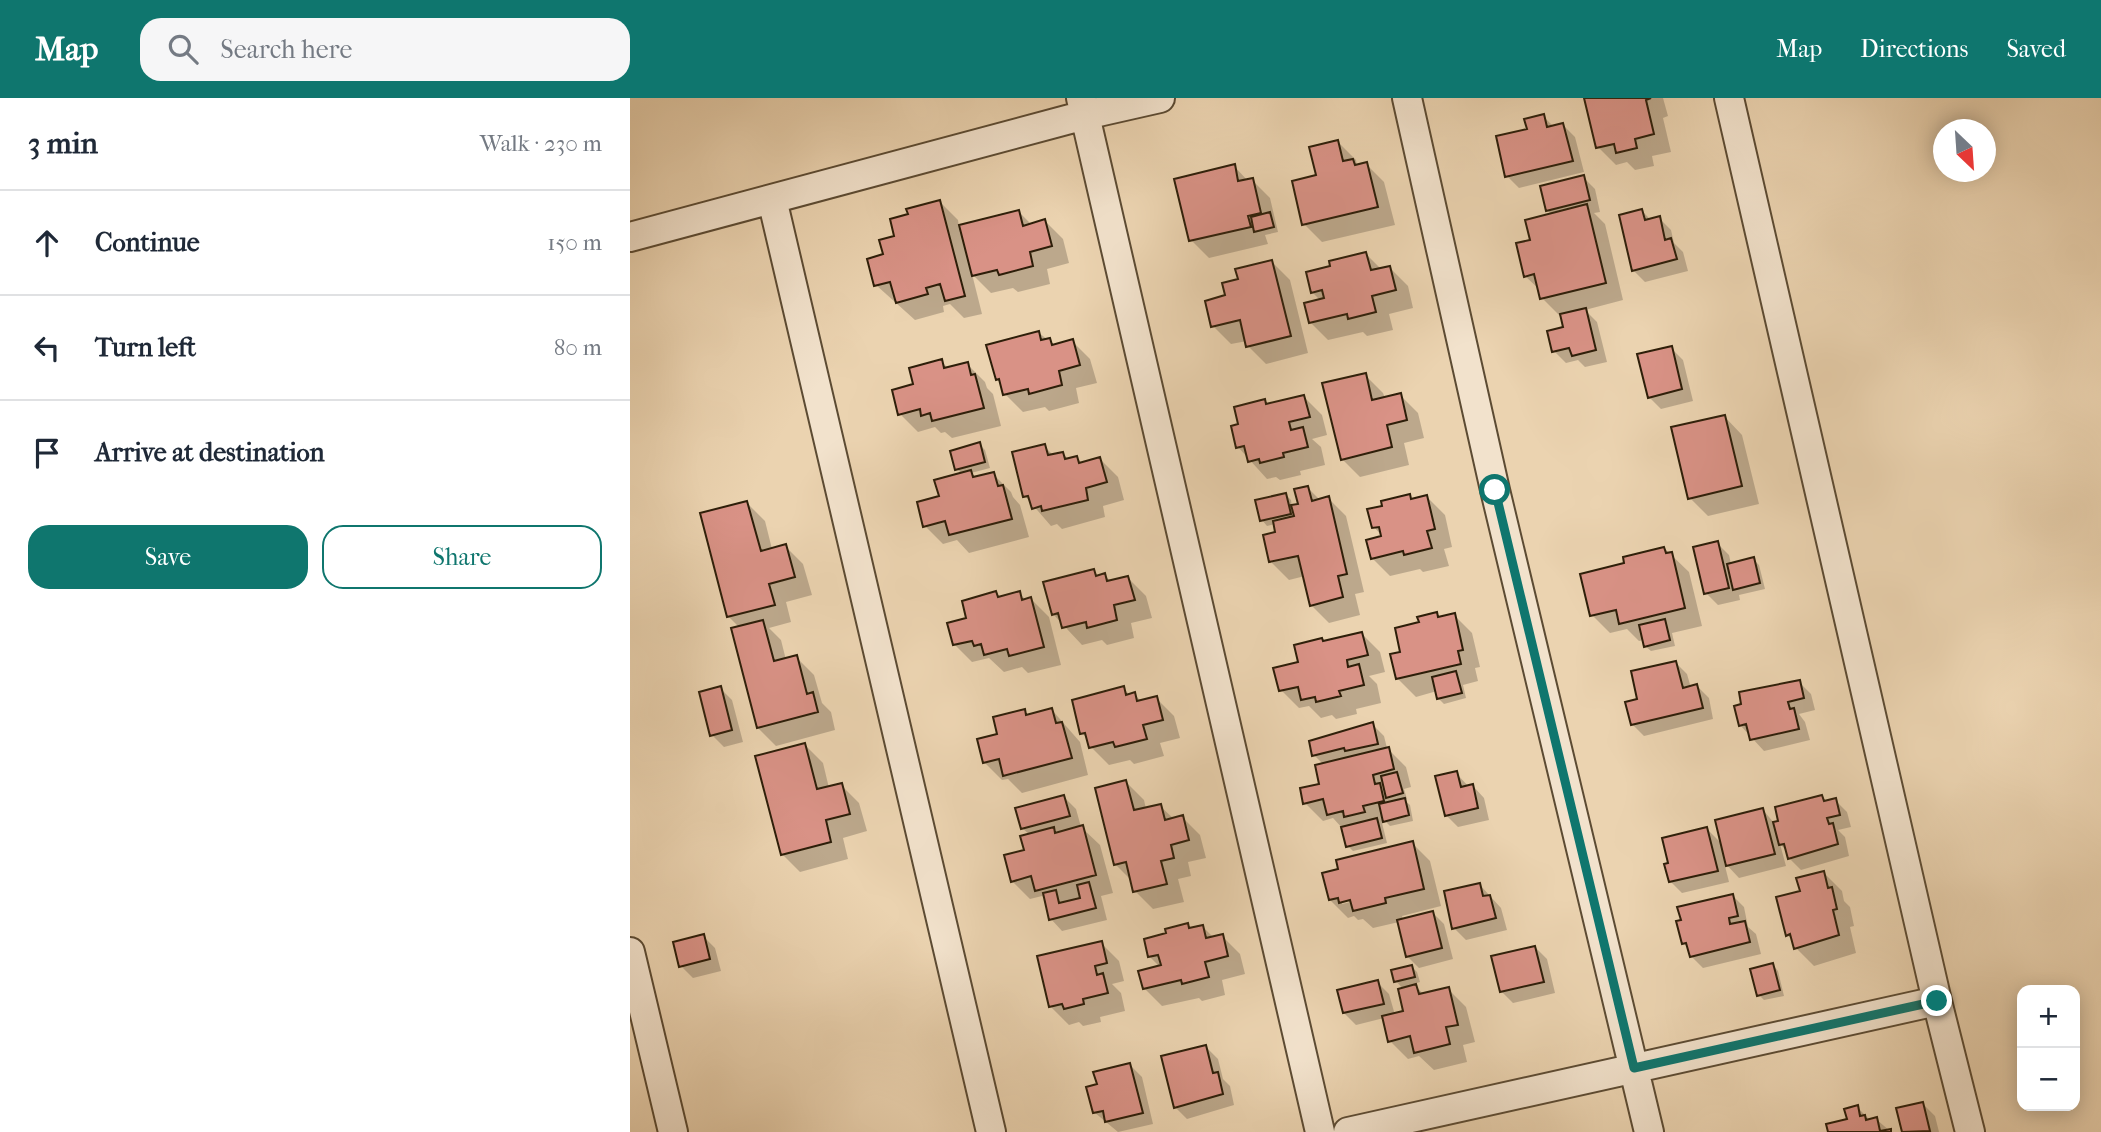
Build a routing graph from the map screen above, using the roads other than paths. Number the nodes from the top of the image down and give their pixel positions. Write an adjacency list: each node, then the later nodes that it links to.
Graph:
1 (1160, 98): 4 (street)
2 (1407, 98): 9 (street)
3 (1730, 98): 8 (street)
4 (1083, 107): 5 (street); 12 (street)
5 (772, 199): 6 (street); 11 (street)
6 (630, 237)
7 (630, 952): 10 (street)
8 (1937, 1001): 9 (street); 15 (street)
9 (1634, 1068): 13 (street); 14 (street)
10 (673, 1132)
11 (991, 1132)
12 (1320, 1132)
13 (1348, 1132)
14 (1649, 1132)
15 (1970, 1132)

